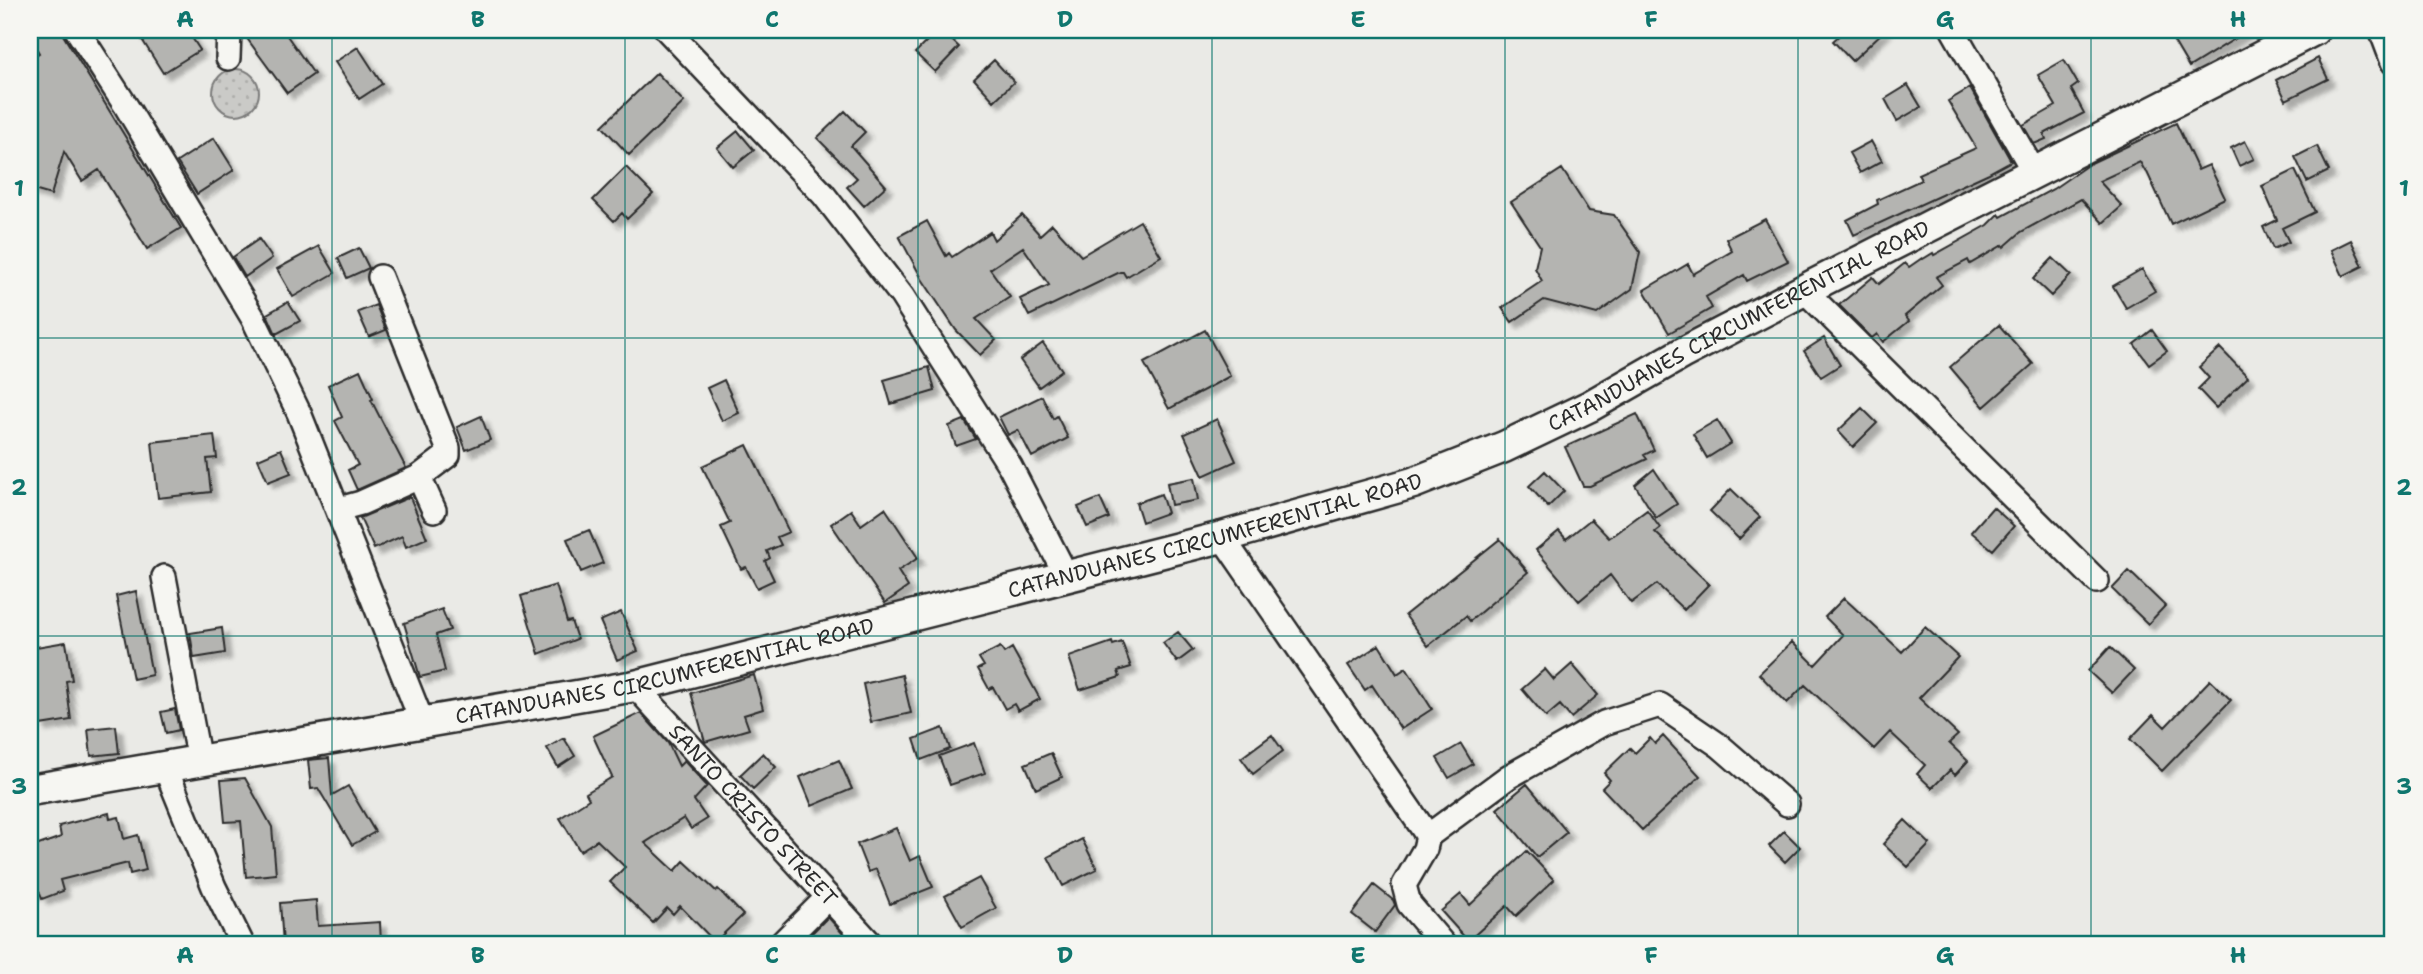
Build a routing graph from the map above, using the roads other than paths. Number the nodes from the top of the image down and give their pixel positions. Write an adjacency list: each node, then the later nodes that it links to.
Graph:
1 (77, 30): 13 (street)
2 (229, 30): 7 (street)
3 (667, 30): 17 (street)
4 (1952, 30): 9 (street)
5 (2314, 30): 9 (main road, CATANDUANES CIRCUMFERENTIAL ROAD)
6 (2381, 30): 8 (street)
7 (228, 58)
8 (2393, 62)
9 (2034, 172): 11 (main road, CATANDUANES CIRCUMFERENTIAL ROAD)
10 (380, 277): 12 (street)
11 (1804, 290): 15 (main road, CATANDUANES CIRCUMFERENTIAL ROAD); 18 (street)
12 (419, 477): 13 (street); 14 (street)
13 (338, 509): 20 (street)
14 (433, 510)
15 (1222, 537): 17 (main road, CATANDUANES CIRCUMFERENTIAL ROAD); 25 (street)
16 (164, 577): 21 (street)
17 (1067, 577): 19 (main road, CATANDUANES CIRCUMFERENTIAL ROAD)
18 (2097, 581)
19 (635, 686): 20 (main road, CATANDUANES CIRCUMFERENTIAL ROAD); 26 (street, SANTO CRISTO STREET)
20 (422, 722): 21 (main road, CATANDUANES CIRCUMFERENTIAL ROAD)
21 (199, 761): 22 (main road, CATANDUANES CIRCUMFERENTIAL ROAD)
22 (165, 767): 23 (main road, CATANDUANES CIRCUMFERENTIAL ROAD); 27 (street)
23 (30, 790)
24 (1787, 804): 25 (street)
25 (1428, 836): 30 (street)
26 (828, 897): 28 (street); 29 (street, SANTO CRISTO STREET)
27 (242, 944)
28 (781, 944)
29 (872, 944)
30 (1443, 944)

